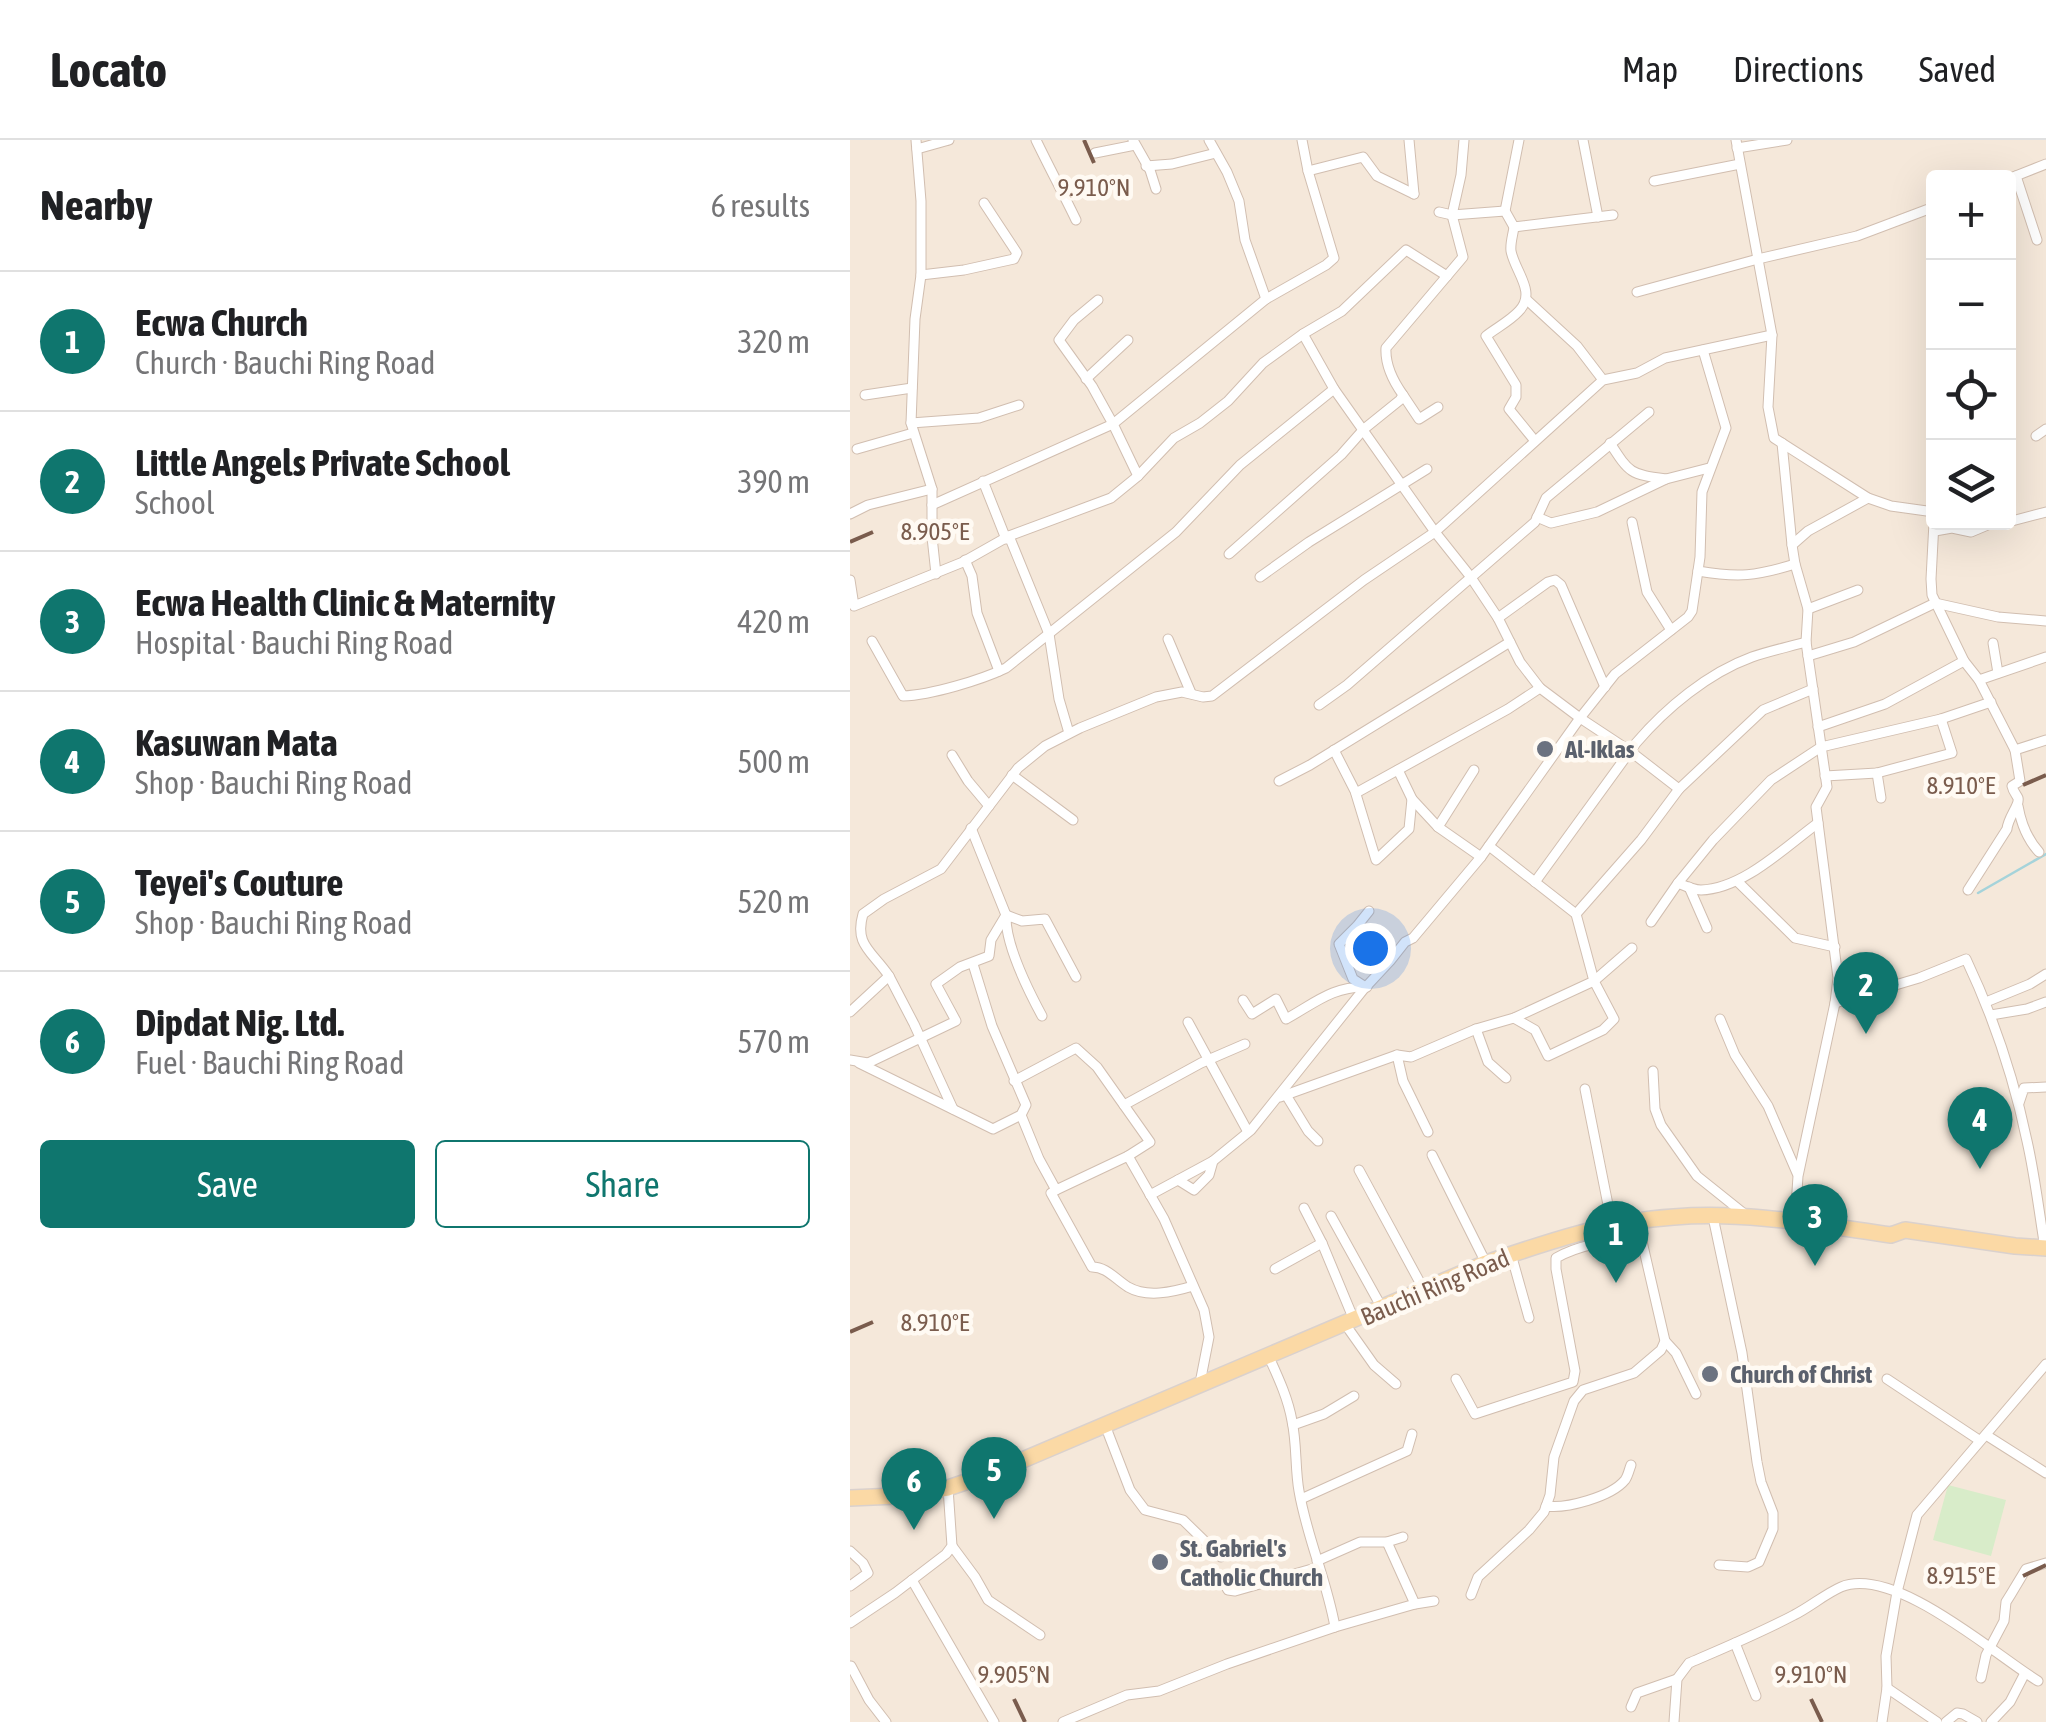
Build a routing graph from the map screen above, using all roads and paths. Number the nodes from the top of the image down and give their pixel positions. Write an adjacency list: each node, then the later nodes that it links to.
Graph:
1 (949, 140): 11 (street)
2 (1036, 140): 30 (street)
3 (1208, 140): 13 (street)
4 (1302, 140): 18 (street)
5 (1409, 140): 18 (street)
6 (1464, 140): 27 (street)
7 (1519, 140): 25 (street)
8 (1583, 140): 29 (street)
9 (1787, 140): 12 (street)
10 (1134, 142): 14 (street); 17 (street)
11 (916, 144): 34 (street)
12 (1737, 144): 15 (street)
13 (1216, 152): 17 (street); 37 (street)
14 (1095, 153)
15 (1740, 164): 20 (street); 33 (street)
16 (2046, 164): 19 (street)
17 (1146, 166): 21 (street)
18 (1308, 171): 37 (street)
19 (2016, 176)
20 (1654, 182)
21 (1156, 188)
22 (2016, 188): 32 (street)
23 (984, 204): 34 (street)
24 (1926, 210): 33 (street)
25 (1506, 211): 27 (street); 31 (street)
26 (1440, 212): 27 (street)
27 (1452, 215): 35 (street)
28 (1613, 215): 29 (street)
29 (1598, 217): 31 (street)
30 (1076, 220)
31 (1514, 227): 39 (street)
32 (2037, 240)
33 (1758, 259): 36 (street); 41 (street)
34 (920, 275): 46 (street)
35 (1448, 276): 40 (street); 49 (street)
36 (1637, 292)
37 (1266, 299): 53 (street)
38 (1098, 300): 44 (street)
39 (1527, 300): 45 (street); 58 (street)
40 (1303, 334): 47 (street); 64 (street)
41 (1772, 335): 43 (street); 59 (street)
42 (1128, 340): 44 (street)
43 (1703, 350): 45 (street); 63 (street)
44 (1086, 379): 53 (street)
45 (1604, 380): 58 (street)
46 (912, 388): 48 (street); 54 (street)
47 (1334, 388): 55 (street); 95 (street)
48 (865, 394)
49 (1403, 395): 51 (street); 55 (street)
50 (1019, 405): 54 (street)
51 (1438, 407)
52 (1649, 412): 60 (street)
53 (1113, 424): 64 (street); 66 (street)
54 (912, 428): 61 (street); 68 (street)
55 (1364, 429): 67 (street); 81 (street)
56 (2046, 429): 57 (street)
57 (2036, 436)
58 (1535, 441): 78 (street)
59 (1782, 443): 69 (street); 80 (street)
60 (1610, 444): 65 (street); 74 (street)
61 (857, 448)
62 (1427, 468): 67 (street)
63 (1709, 468): 65 (street); 84 (street)
64 (1138, 476): 79 (street)
65 (1666, 479): 74 (street)
66 (983, 481): 70 (street); 79 (street)
67 (1402, 483): 78 (street); 87 (street)
68 (932, 489): 70 (street); 73 (street)
69 (1868, 498): 71 (street); 80 (street)
70 (932, 505): 85 (street)
71 (1926, 511)
72 (2046, 512): 75 (street)
73 (850, 514)
74 (1536, 518): 86 (street)
75 (2016, 520)
76 (1632, 522): 94 (street)
77 (1934, 530): 90 (street)
78 (1435, 532): 86 (street); 110 (street)
79 (1008, 538): 82 (street); 95 (street)
80 (1792, 544): 83 (street)
81 (1229, 554)
82 (965, 560): 85 (street); 104 (street)
83 (1795, 564): 84 (street); 91 (street)
84 (1698, 571): 94 (street)
85 (936, 574): 88 (street)
86 (1470, 576): 92 (street); 112 (street)
87 (1260, 577)
88 (850, 580)
89 (1858, 590): 91 (street)
90 (1935, 603): 93 (street); 101 (street); 103 (street)
91 (1808, 609): 99 (street)
92 (1498, 618): 98 (street); 107 (street)
93 (2046, 621)
94 (1671, 630): 107 (street)
95 (1049, 634): 104 (street); 116 (street)
96 (1168, 639): 110 (street)
97 (872, 641): 104 (street)
98 (1510, 642): 108 (street); 119 (street)
99 (1806, 642): 101 (street); 121 (street)
100 (1994, 643): 105 (street)
101 (1808, 656): 109 (street)
102 (2046, 657): 105 (street)
103 (1964, 661): 106 (street); 115 (street)
104 (999, 671)
105 (1998, 673): 106 (street)
106 (1979, 680): 111 (street)
107 (1605, 686): 113 (street)
108 (1540, 688): 113 (street); 123 (street)
109 (1813, 690): 115 (street); 129 (street)
110 (1190, 693): 116 (street)
111 (1991, 702): 114 (street); 120 (street)
112 (1320, 705)
113 (1580, 718): 121 (street); 139 (street)
114 (1941, 719): 118 (street); 125 (street)
115 (1818, 727): 118 (street)
116 (1070, 733): 126 (street)
117 (2046, 740): 120 (street)
118 (1821, 748): 127 (street); 144 (street)
119 (1334, 750): 128 (street); 130 (street)
120 (2016, 750): 134 (street)
121 (1630, 751): 129 (street); 143 (street)
122 (952, 755): 133 (street)
123 (1398, 770): 130 (street); 132 (street)
124 (1474, 770): 137 (street)
125 (1877, 773): 127 (street); 131 (street)
126 (1012, 775): 133 (street); 135 (street)
127 (1825, 776): 136 (street)
128 (1279, 781)
129 (1679, 789): 148 (street)
130 (1356, 793): 132 (street)
131 (1881, 798)
132 (1412, 799): 137 (street)
133 (988, 806): 138 (street)
134 (2018, 806): 140 (street); 146 (street)
135 (1073, 820)
136 (1818, 823): 142 (street); 152 (street)
137 (1438, 827): 141 (street)
138 (972, 828): 149 (street); 156 (street)
139 (1489, 846): 141 (street); 143 (street)
140 (2039, 852)
141 (1481, 857): 159 (street)
142 (1738, 881): 145 (street); 152 (street)
143 (1535, 882): 148 (street)
144 (1678, 883): 145 (street); 150 (street)
145 (1689, 887): 151 (street)
146 (1968, 890)
147 (1369, 911): 159 (street)
148 (1576, 914): 158 (street)
149 (1006, 915): 154 (street); 157 (street); 165 (street)
150 (1651, 922)
151 (1707, 928)
152 (1834, 946): 163 (street)
153 (1632, 948): 158 (street)
154 (973, 964): 171 (street); 178 (street)
155 (2046, 974): 161 (street)
156 (889, 976): 164 (street); 171 (street)
157 (1076, 977)
158 (1594, 981): 167 (street); 167 (street)
159 (1367, 987): 160 (street); 181 (street)
160 (1243, 1000)
161 (1986, 1002): 163 (street); 166 (street)
162 (2046, 1002): 166 (street)
163 (1835, 1003): 193 (street)
164 (850, 1012)
165 (1042, 1016)
166 (1991, 1016): 183 (street)
167 (1514, 1018): 170 (street)
168 (1720, 1019): 193 (street)
169 (1188, 1022): 175 (street)
170 (1476, 1029): 173 (street); 177 (street)
171 (920, 1038): 174 (street); 184 (street)
172 (1245, 1044): 175 (street)
173 (1397, 1054): 181 (street); 187 (street)
174 (852, 1060): 184 (street)
175 (1209, 1060): 182 (street); 186 (street)
176 (1653, 1071): 202 (street)
177 (1506, 1078)
178 (1014, 1081): 182 (street); 185 (street)
179 (2046, 1086): 183 (street)
180 (1585, 1089): 204 (street)
181 (1282, 1096): 186 (street); 188 (street)
182 (1124, 1105): 190 (street)
183 (2018, 1106): 196 (street)
184 (953, 1110): 185 (street)
185 (1021, 1115): 197 (street)
186 (1248, 1132): 191 (street)
187 (1428, 1132)
188 (1318, 1141)
189 (1432, 1155): 209 (street)
190 (1128, 1156): 197 (street); 198 (street)
191 (1213, 1161): 195 (street); 195 (street)
192 (1359, 1170): 212 (street)
193 (1798, 1176): 203 (street)
194 (2046, 1178): 196 (street)
195 (1178, 1180): 198 (street)
196 (2033, 1180): 207 (street)
197 (1056, 1190): 211 (street)
198 (1150, 1195): 211 (street)
199 (1304, 1208): 206 (street)
200 (1330, 1216): 213 (street)
201 (1712, 1217): 202 (main road, Bauchi Ring Road); 205 (main road, Bauchi Ring Road); 242 (street)
202 (1749, 1218): 203 (main road, Bauchi Ring Road)
203 (1795, 1222): 207 (main road, Bauchi Ring Road)
204 (1612, 1225): 205 (main road, Bauchi Ring Road); 208 (main road, Bauchi Ring Road)
205 (1640, 1229): 216 (street); 219 (street)
206 (1322, 1244): 210 (street); 215 (street)
207 (2046, 1248)
208 (1510, 1254): 209 (main road, Bauchi Ring Road); 214 (street)
209 (1486, 1263): 212 (main road, Bauchi Ring Road)
210 (1274, 1269)
211 (1193, 1286): 222 (street)
212 (1424, 1290): 213 (main road, Bauchi Ring Road)
213 (1382, 1308): 215 (main road, Bauchi Ring Road)
214 (1529, 1318)
215 (1350, 1322): 217 (main road, Bauchi Ring Road); 221 (street)
216 (1665, 1341): 223 (street); 234 (street)
217 (1268, 1355): 222 (main road, Bauchi Ring Road); 225 (street)
218 (2046, 1364): 228 (street)
219 (1456, 1379)
220 (1887, 1379): 228 (street)
221 (1396, 1384)
222 (1200, 1386): 226 (main road, Bauchi Ring Road)
223 (1696, 1394)
224 (1354, 1396): 225 (street)
225 (1293, 1424): 233 (street)
226 (1105, 1425): 231 (main road, Bauchi Ring Road); 239 (street)
227 (1412, 1434): 233 (street)
228 (1982, 1438): 230 (street); 246 (street)
229 (1632, 1465): 234 (street)
230 (2046, 1473)
231 (948, 1488): 232 (main road, Bauchi Ring Road); 237 (street)
232 (850, 1498)
233 (1301, 1499): 241 (street)
234 (1546, 1506): 247 (street)
235 (1403, 1537): 236 (street)
236 (1387, 1542): 241 (street); 249 (street)
237 (952, 1546): 243 (street); 252 (street)
238 (850, 1551): 245 (street)
239 (1221, 1557)
240 (2046, 1563): 254 (street)
241 (1318, 1564): 244 (street); 251 (street)
242 (1719, 1565)
243 (912, 1580): 250 (street); 265 (street)
244 (1223, 1581)
245 (850, 1586)
246 (1897, 1592): 253 (street); 254 (street); 261 (street)
247 (1471, 1596)
248 (1434, 1601): 249 (street)
249 (1415, 1604): 251 (street)
250 (850, 1623)
251 (1335, 1628): 266 (street)
252 (1040, 1635)
253 (1735, 1643): 259 (street); 262 (street)
254 (1990, 1649): 256 (street); 258 (street)
255 (850, 1665): 257 (street); 264 (street)
256 (2025, 1673): 260 (street); 272 (street)
257 (850, 1678)
258 (1982, 1678)
259 (1677, 1679): 263 (street); 267 (street)
260 (2038, 1681)
261 (1887, 1688): 268 (street); 269 (street)
262 (1756, 1696)
263 (1631, 1707)
264 (886, 1722)
265 (994, 1722)
266 (1063, 1722)
267 (1674, 1722)
268 (1882, 1722)
269 (1937, 1722)
270 (1946, 1722): 271 (street)
271 (1977, 1722)
272 (1991, 1722)

